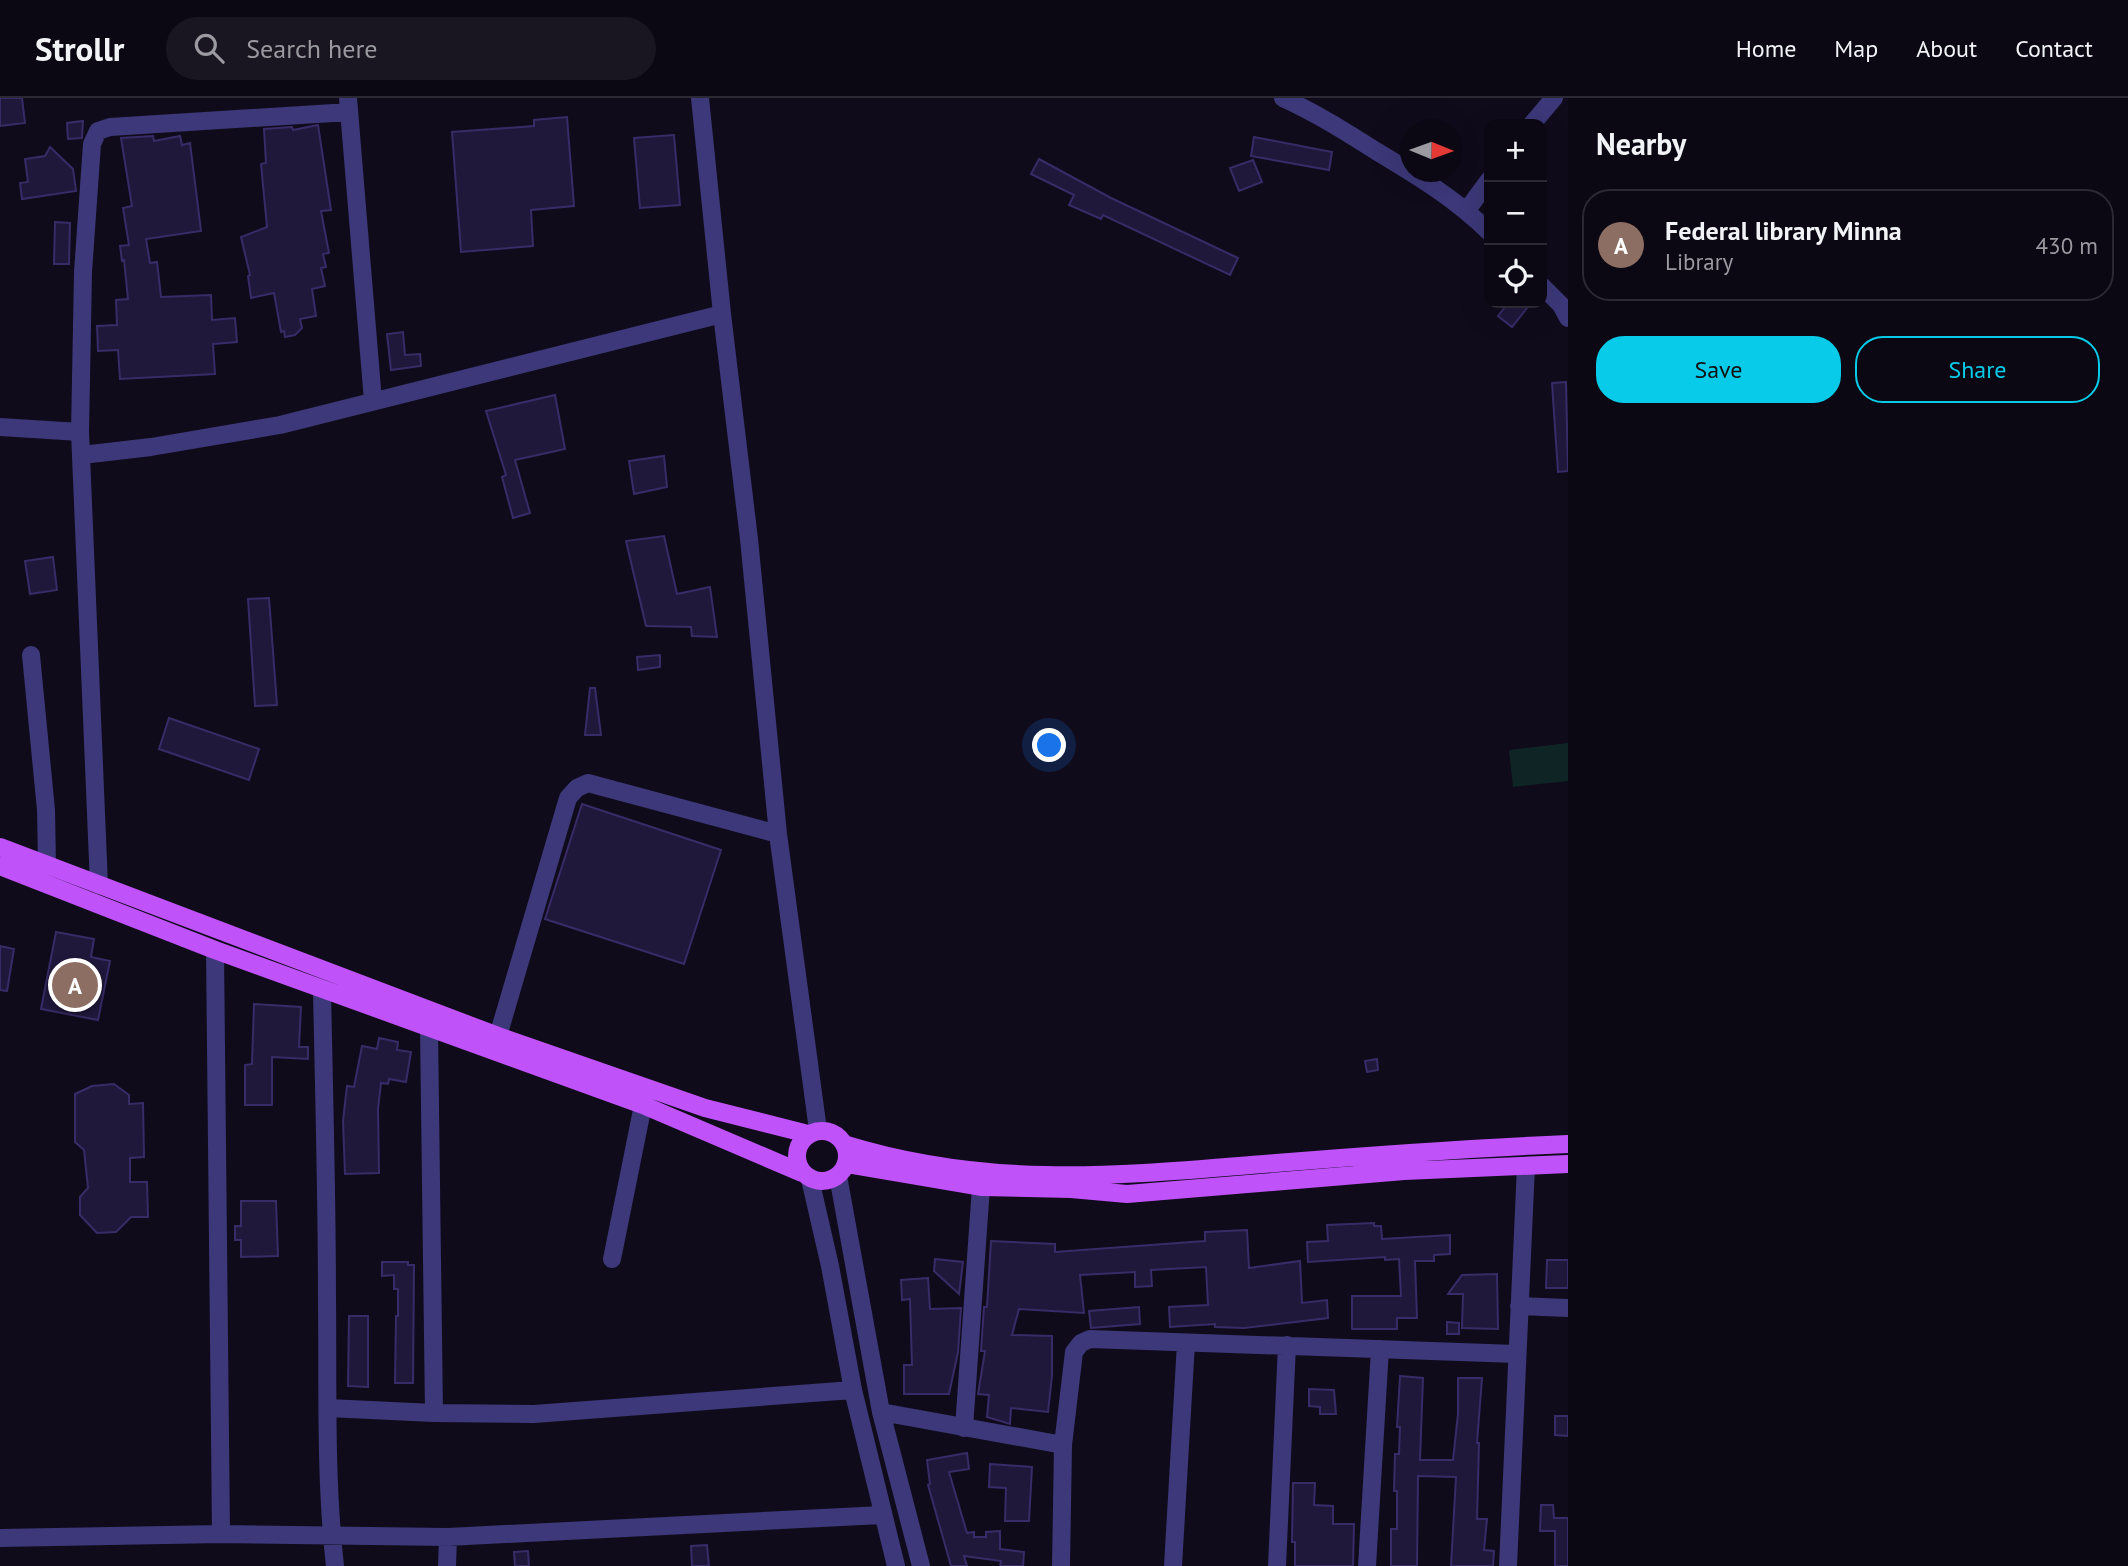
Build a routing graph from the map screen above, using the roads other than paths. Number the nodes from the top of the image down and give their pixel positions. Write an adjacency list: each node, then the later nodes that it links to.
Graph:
1 (700, 98): 10 (street)
2 (1283, 98): 7 (street)
3 (1554, 98): 5 (street)
4 (349, 105): 12 (street); 14 (street)
5 (1536, 119)
6 (1487, 182): 7 (street)
7 (1467, 209): 8 (street)
8 (1484, 227)
9 (1547, 291): 11 (street)
10 (722, 313): 12 (street); 17 (street)
11 (1568, 318)
12 (373, 401): 15 (street)
13 (0, 427): 14 (street)
14 (80, 432): 15 (street)
15 (82, 454): 21 (street)
16 (31, 655): 20 (street)
17 (778, 834): 25 (street); 27 (street)
18 (0, 847): 20 (main road)
19 (0, 866): 22 (main road)
20 (47, 866): 21 (main road)
21 (99, 885): 25 (main road)
22 (215, 950): 23 (main road); 49 (street)
23 (322, 990): 24 (main road); 43 (street)
24 (429, 1030): 26 (main road); 45 (street)
25 (498, 1036): 27 (main road)
26 (643, 1105): 33 (main road); 35 (street)
27 (813, 1132): 28 (main road); 33 (main road)
28 (845, 1144): 29 (main road); 32 (main road)
29 (1568, 1144)
30 (1568, 1164): 31 (main road)
31 (1526, 1166): 34 (main road); 36 (street)
32 (842, 1170): 33 (main road); 34 (main road); 44 (street)
33 (806, 1176): 42 (street)
34 (981, 1187): 46 (street)
35 (612, 1259)
36 (1519, 1306): 37 (street); 41 (street)
37 (1568, 1308)
38 (1186, 1343): 39 (street); 47 (street); 58 (street)
39 (1287, 1345): 40 (street); 59 (street)
40 (1380, 1349): 41 (street); 60 (street)
41 (1516, 1354): 61 (street)
42 (853, 1390): 45 (street); 48 (street)
43 (328, 1408): 45 (street); 50 (street)
44 (881, 1412): 46 (street); 56 (street)
45 (434, 1413)
46 (964, 1428): 47 (street)
47 (1063, 1445): 57 (street)
48 (882, 1515): 51 (street); 55 (street)
49 (221, 1534): 50 (street); 52 (street)
50 (332, 1536): 51 (street); 53 (street)
51 (449, 1537): 54 (street)
52 (0, 1538)
53 (335, 1566)
54 (447, 1566)
55 (896, 1566)
56 (921, 1566)
57 (1062, 1566)
58 (1173, 1566)
59 (1277, 1566)
60 (1367, 1566)
61 (1508, 1566)

